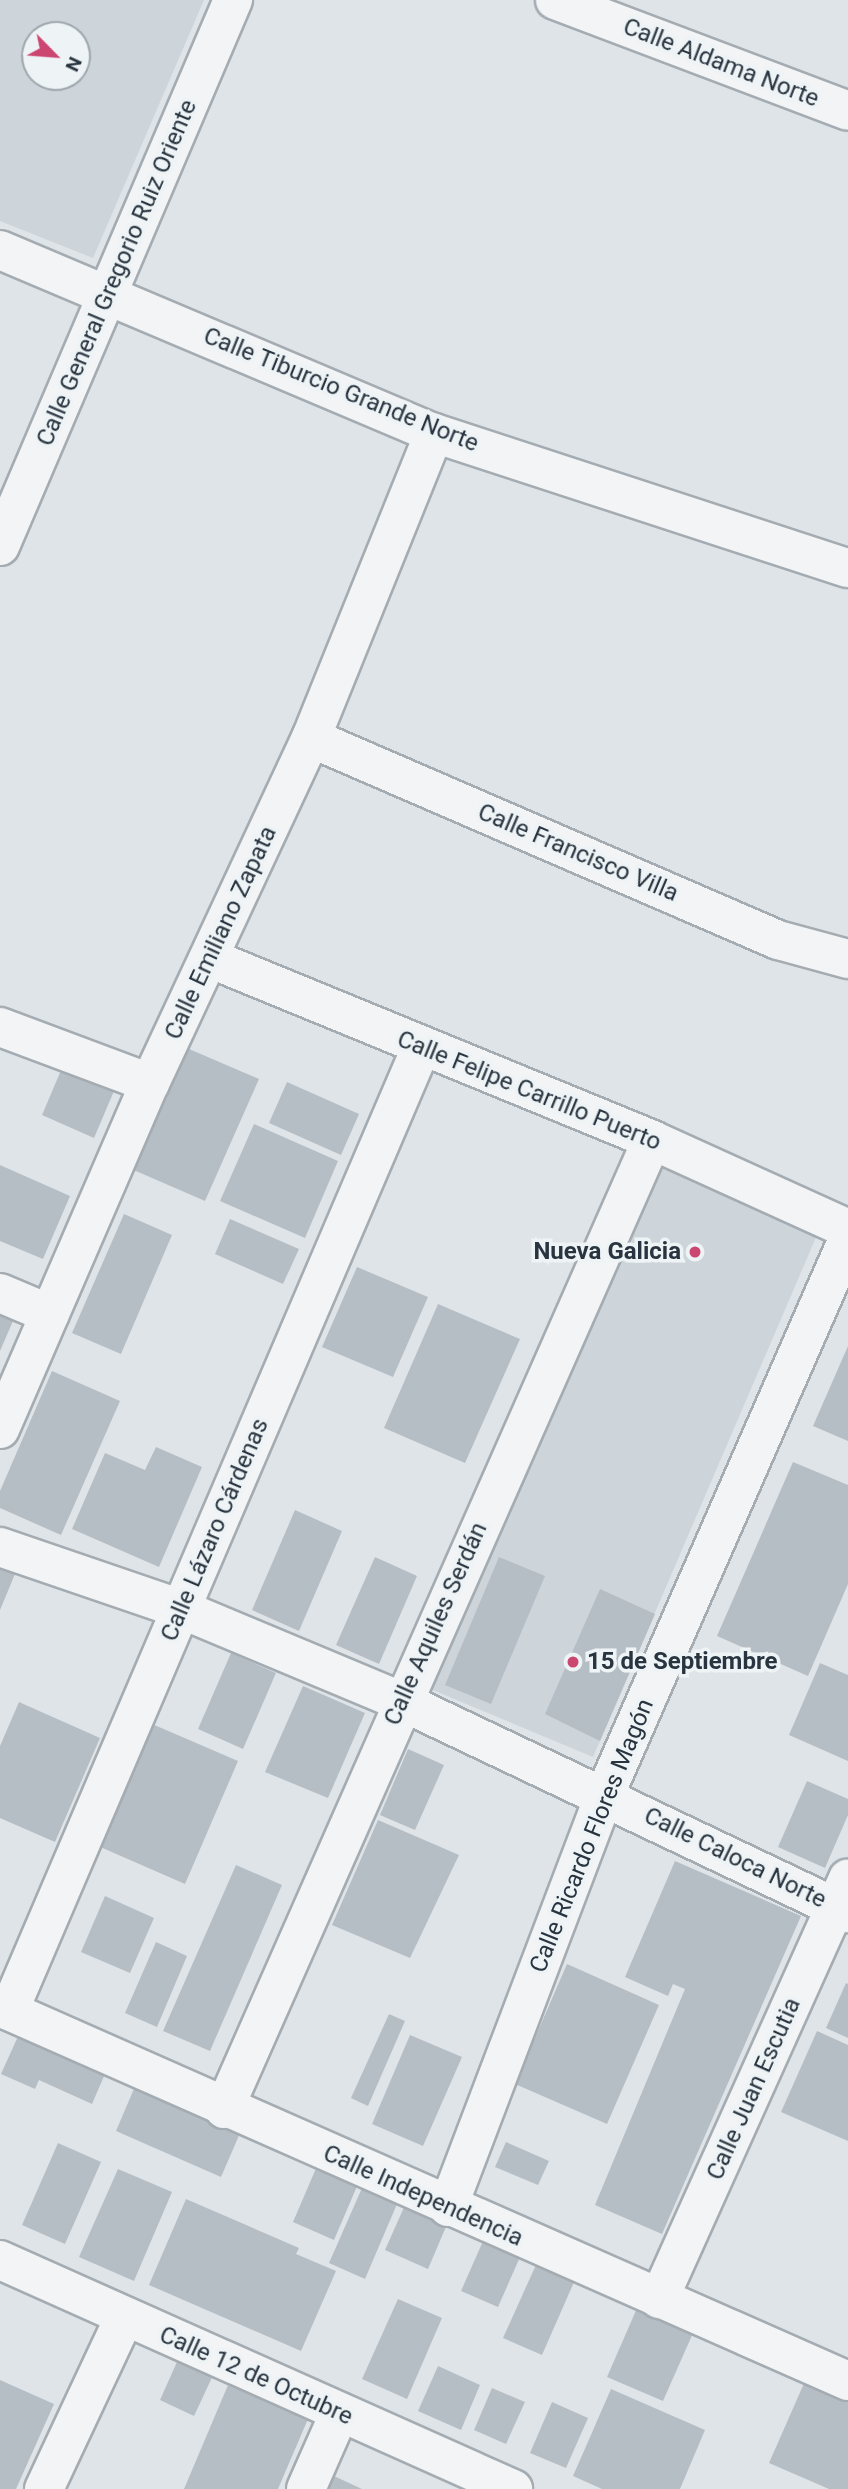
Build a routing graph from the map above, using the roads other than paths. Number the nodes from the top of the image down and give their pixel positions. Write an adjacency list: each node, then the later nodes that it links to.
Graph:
1 (233, 0): 5 (street, Calle General Gregorio Ruiz Oriente)
2 (555, 0): 3 (street, Calle Aldama Norte)
3 (848, 111)
4 (0, 250): 5 (street, Calle Tiburcio Grande Norte)
5 (109, 293): 6 (street, Calle Tiburcio Grande Norte); 7 (street, Calle General Gregorio Ruiz Oriente)
6 (434, 433): 8 (street, Calle Tiburcio Grande Norte); 9 (street, Calle Emiliano Zapata)
7 (0, 546)
8 (848, 568)
9 (312, 738): 10 (street, Calle Emiliano Zapata); 11 (street, Calle Francisco Villa)
10 (209, 958): 13 (street, Calle Felipe Carrillo Puerto); 14 (street, Calle Emiliano Zapata)
11 (848, 959)
12 (0, 1027): 14 (street)
13 (421, 1048): 15 (street, Calle Felipe Carrillo Puerto); 22 (street, Calle Lázaro Cárdenas)
14 (150, 1083): 19 (street, Calle Emiliano Zapata)
15 (652, 1140): 16 (street, Calle Felipe Carrillo Puerto); 23 (street, Calle Aquiles Serdán)
16 (848, 1229)
17 (848, 1239): 24 (street, Calle Ricardo Flores Magón)
18 (0, 1293): 19 (street)
19 (50, 1314): 20 (street, Calle Emiliano Zapata)
20 (0, 1429)
21 (0, 1548): 22 (street, Calle Caloca Norte)
22 (181, 1609): 23 (street, Calle Caloca Norte); 26 (street, Calle Lázaro Cárdenas)
23 (401, 1701): 24 (street, Calle Caloca Norte); 27 (street, Calle Aquiles Serdán)
24 (605, 1794): 25 (street, Calle Caloca Norte); 28 (street, Calle Ricardo Flores Magón)
25 (844, 1900): 30 (street, Calle Juan Escutia)
26 (5, 2009): 27 (street, Calle Independencia)
27 (224, 2109): 28 (street, Calle Independencia)
28 (448, 2207): 30 (street, Calle Independencia)
29 (0, 2260): 31 (street, Calle 12 de Octubre)
30 (659, 2299): 32 (street, Calle Independencia)
31 (124, 2318): 33 (street, Calle 12 de Octubre); 34 (street)
32 (848, 2381)
33 (340, 2412): 35 (street); 36 (street, Calle 12 de Octubre)
34 (44, 2489)
35 (306, 2489)
36 (513, 2489)

